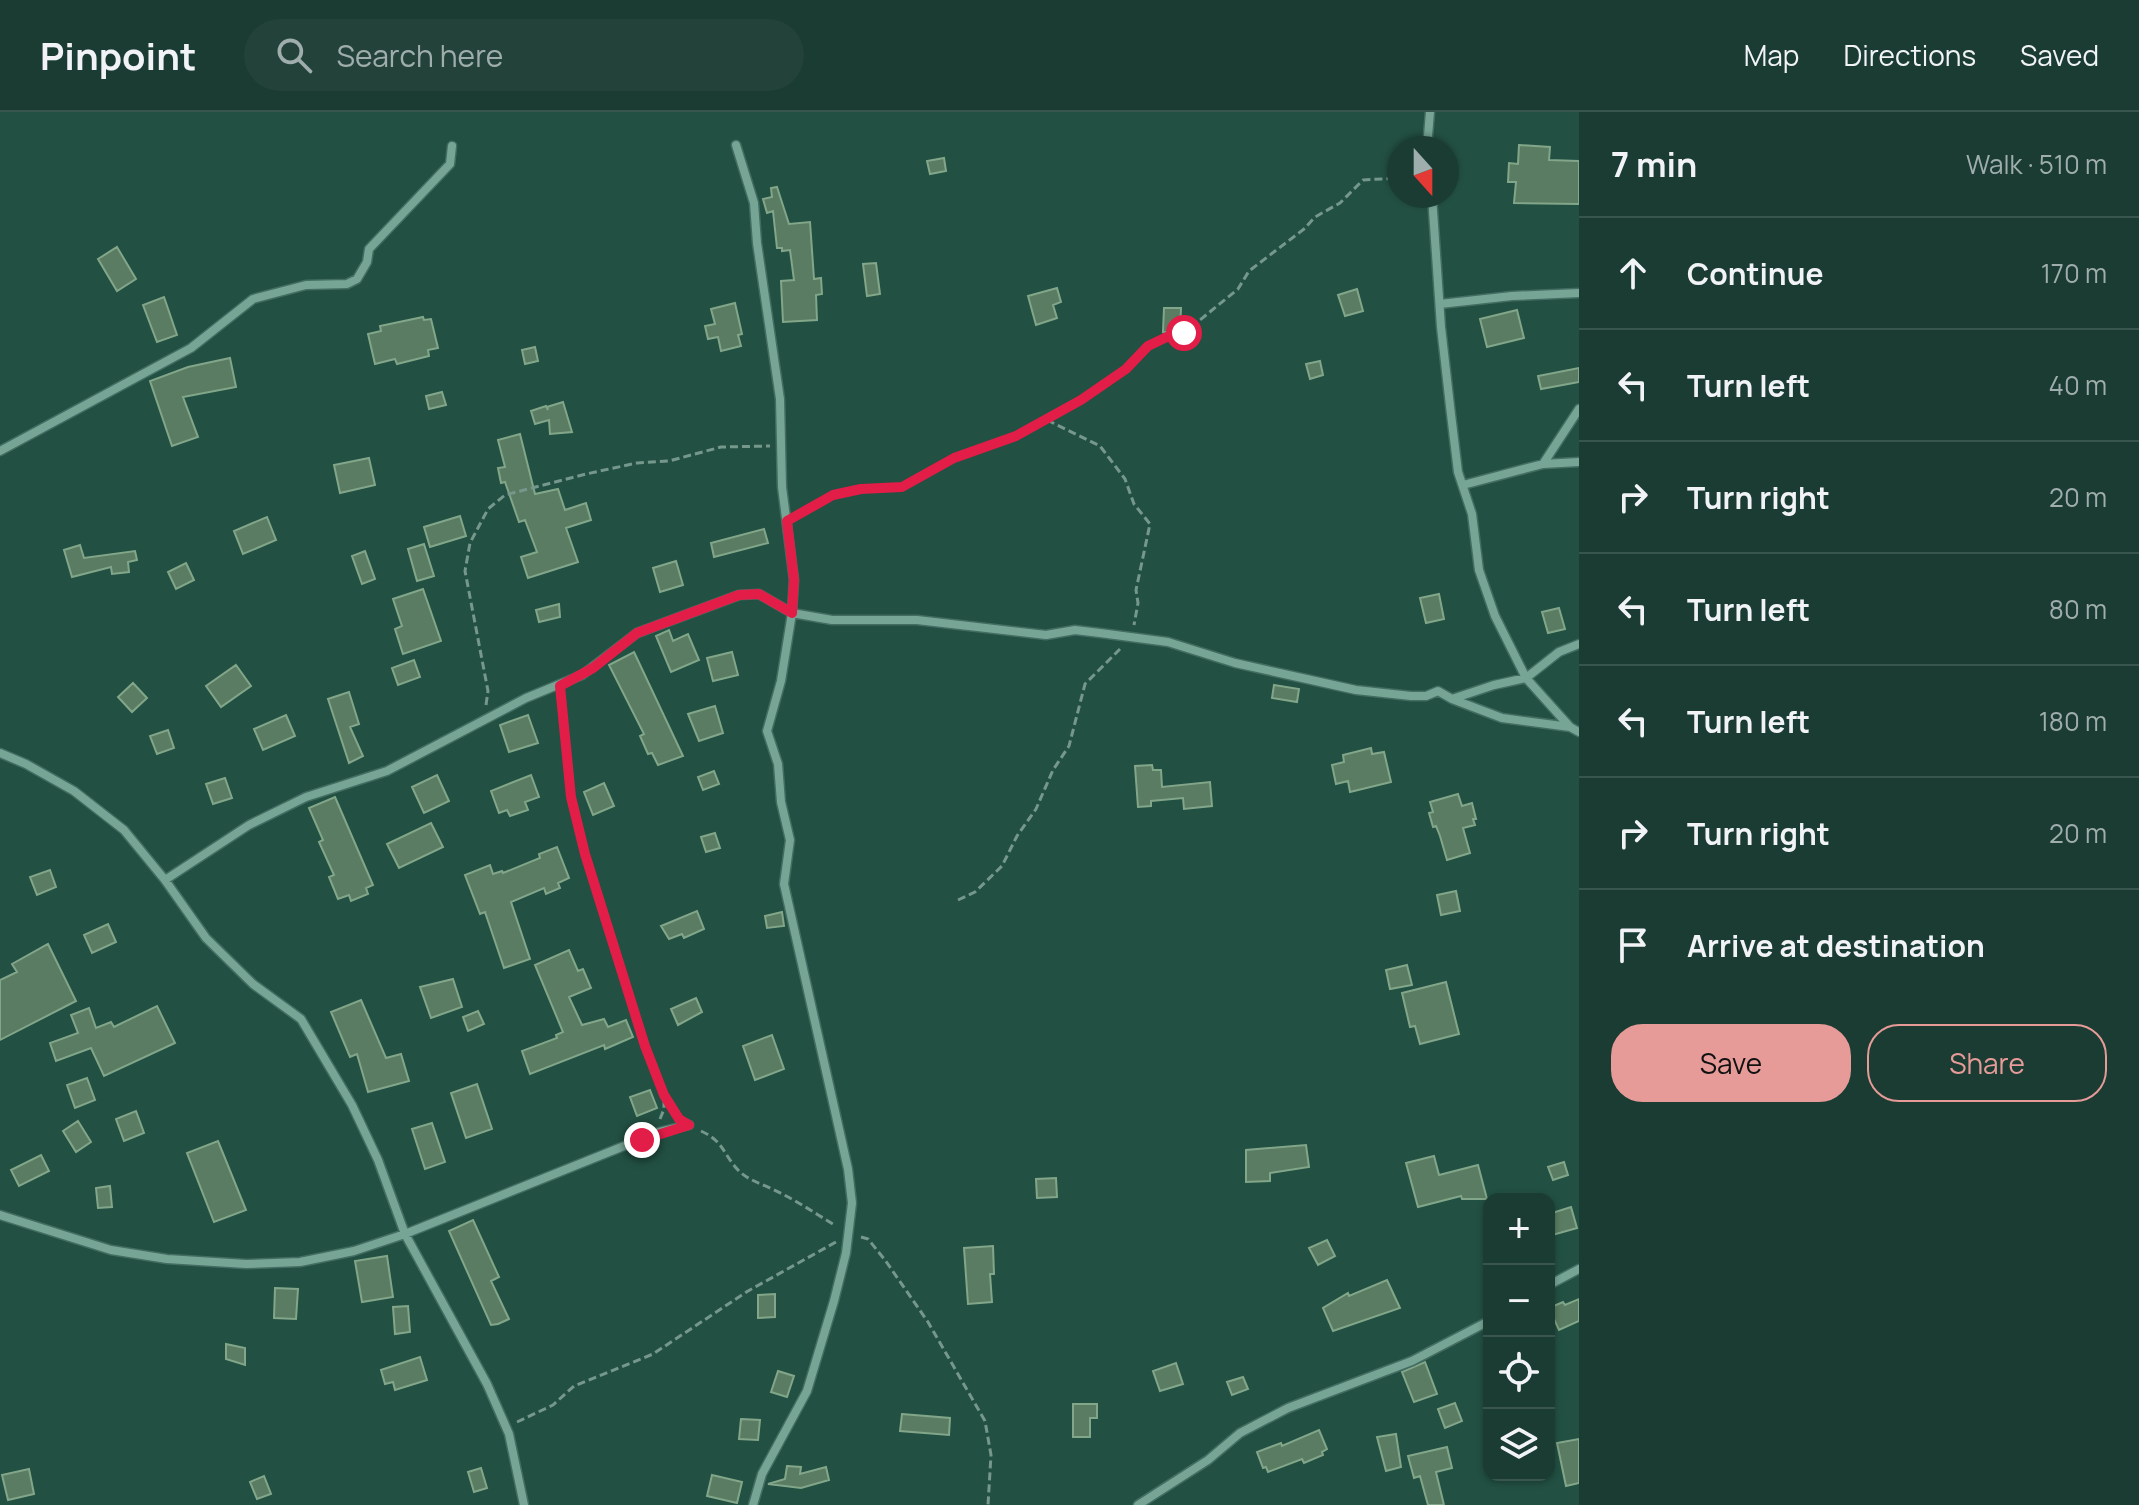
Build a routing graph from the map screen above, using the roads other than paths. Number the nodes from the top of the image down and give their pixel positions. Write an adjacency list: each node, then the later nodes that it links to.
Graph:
1 (1430, 112): 2 (street)
2 (1428, 136)
3 (736, 145): 13 (street)
4 (452, 146): 9 (street)
5 (1433, 208): 7 (street)
6 (1579, 293): 7 (street)
7 (1440, 304): 12 (street)
8 (1579, 409): 11 (street)
9 (0, 451)
10 (1579, 462): 11 (street)
11 (1543, 464): 12 (street)
12 (1463, 485): 15 (street)
13 (792, 613): 16 (street); 19 (street); 27 (street)
14 (1579, 644): 15 (street)
15 (1526, 678): 16 (street); 17 (street)
16 (1452, 699): 17 (street)
17 (1574, 729)
18 (0, 753): 19 (street)
19 (165, 880): 22 (street)
20 (689, 1125): 22 (street)
21 (0, 1215): 22 (street)
22 (405, 1234): 26 (street)
23 (1579, 1269): 24 (street)
24 (1555, 1282)
25 (1483, 1324): 28 (street)
26 (524, 1505)
27 (753, 1505)
28 (1138, 1505)

